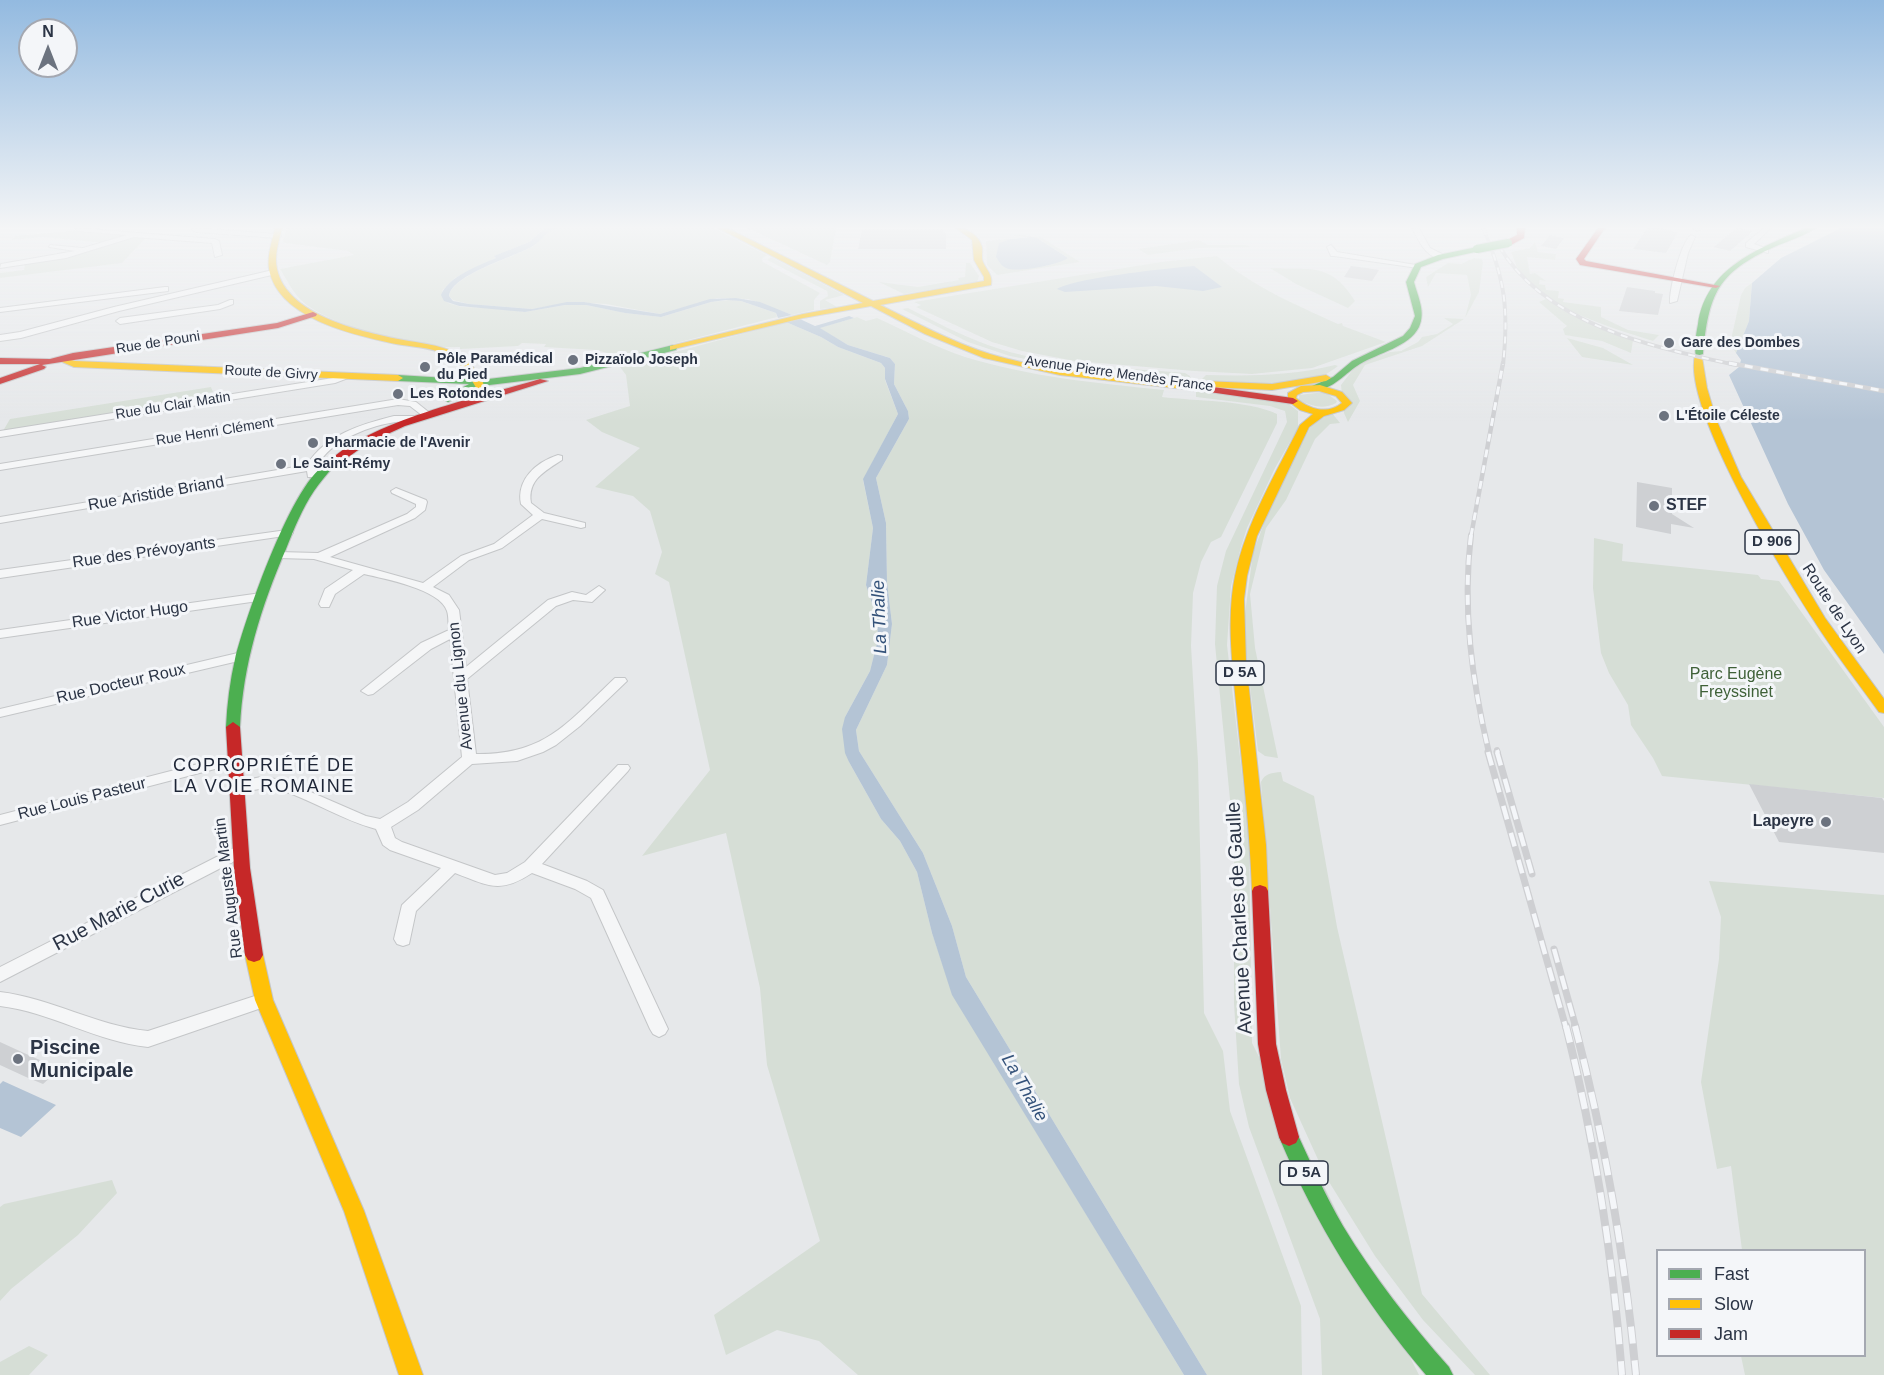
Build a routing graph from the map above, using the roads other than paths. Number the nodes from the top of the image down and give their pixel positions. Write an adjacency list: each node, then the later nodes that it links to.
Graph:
1 (151, 292): 13 (street)
2 (185, 292): 9 (street)
3 (284, 292): 15 (main road)
4 (859, 292): 12 (main road, Avenue Pierre Mendès France)
5 (940, 292): 12 (main road)
6 (1413, 292): 25 (main road)
7 (1675, 292): 10 (street)
8 (1711, 292): 55 (main road, Route de Lyon / D 906)
9 (168, 296): 14 (street); 17 (street)
10 (1673, 301)
11 (230, 302): 14 (street)
12 (877, 303): 21 (main road); 27 (main road, Avenue Pierre Mendès France); 28 (main road, Avenue Pierre Mendès France)
13 (0, 310)
14 (186, 312): 16 (street)
15 (313, 314): 18 (main road, Rue de Pouni); 26 (main road)
16 (120, 321)
17 (0, 338)
18 (69, 358): 20 (main road); 22 (main road, Route de Givry)
19 (0, 359): 20 (main road)
20 (44, 362): 23 (main road)
21 (580, 371): 24 (main road); 26 (main road)
22 (345, 376): 26 (main road, Route de Givry); 32 (street, Rue du Clair Matin)
23 (0, 381)
24 (543, 381): 26 (main road); 30 (main road)
25 (1338, 381): 27 (main road); 28 (main road, Avenue Pierre Mendès France); 29 (main road)
26 (479, 382): 30 (main road)
27 (1181, 383): 28 (main road, Avenue Pierre Mendès France)
28 (1297, 400): 29 (main road, Avenue Pierre Mendès France); 31 (main road)
29 (1323, 412): 31 (main road, Avenue Charles de Gaulle / D 5A)
30 (427, 414): 34 (street, Rue Henri Clément); 35 (main road)
31 (1305, 425): 72 (main road, Avenue Charles de Gaulle / D 5A)
32 (0, 434)
33 (558, 458): 37 (street)
34 (0, 467)
35 (313, 474): 38 (street, Rue Aristide Briand); 40 (main road, Rue Auguste Martin)
36 (396, 491): 42 (street)
37 (540, 515): 39 (street); 45 (street)
38 (0, 520)
39 (581, 525)
40 (288, 533): 41 (main road, Rue Auguste Martin); 44 (street, Rue des Prévoyants)
41 (278, 555): 42 (street, Avenue du Lignon); 47 (main road, Rue Auguste Martin)
42 (319, 557): 43 (street, Avenue du Lignon)
43 (363, 569): 45 (street, Avenue du Lignon); 48 (street)
44 (0, 574)
45 (424, 587): 49 (street, Avenue du Lignon)
46 (598, 590): 52 (street)
47 (261, 597): 50 (street, Rue Victor Hugo); 51 (main road, Rue Auguste Martin)
48 (325, 604)
49 (456, 631): 52 (street, Avenue du Lignon); 54 (street)
50 (0, 634)
51 (242, 657): 56 (street, Rue Docteur Roux); 58 (main road, Rue Auguste Martin)
52 (461, 676): 57 (street, Avenue du Lignon)
53 (620, 681): 57 (street)
54 (368, 692)
55 (1884, 709)
56 (0, 713)
57 (469, 759): 62 (street, Avenue du Lignon)
58 (233, 760): 60 (main road, Rue Auguste Martin); 61 (street, Rue Louis Pasteur)
59 (623, 768): 64 (street)
60 (236, 787): 62 (street); 63 (main road, Rue Auguste Martin)
61 (0, 820)
62 (382, 825): 65 (street)
63 (240, 851): 67 (street, Rue Marie Curie); 69 (main road, Rue Auguste Martin)
64 (531, 866): 65 (street); 70 (street)
65 (452, 867): 66 (street)
66 (403, 939)
67 (0, 975)
68 (0, 999): 69 (street)
69 (264, 1000): 71 (main road, Rue Auguste Martin)
70 (659, 1029)
71 (411, 1375)
72 (1441, 1375)

